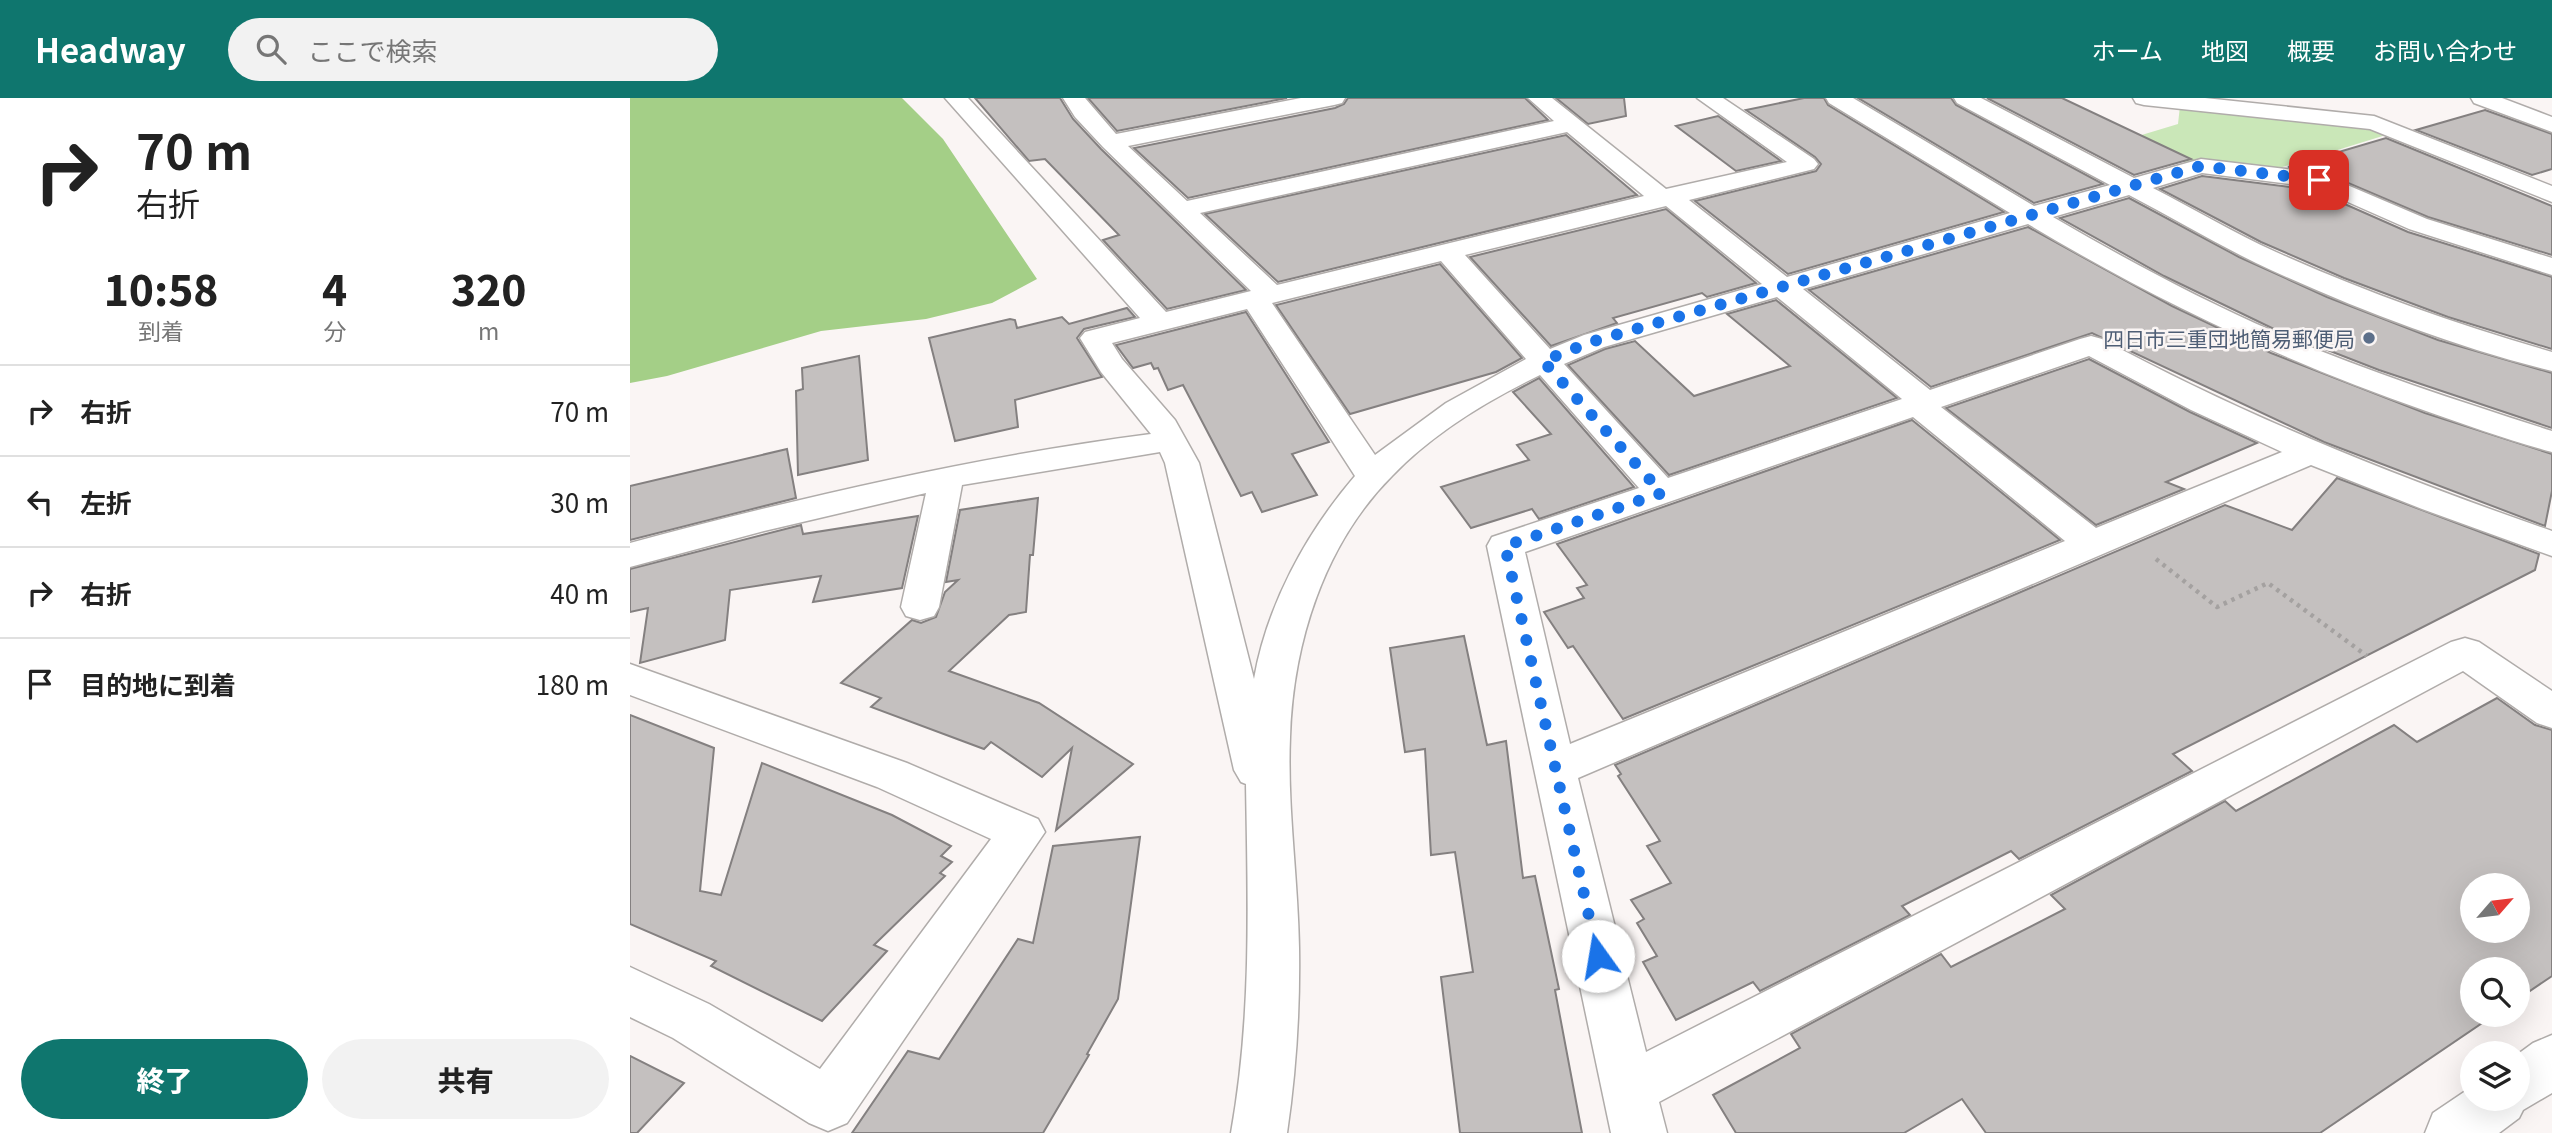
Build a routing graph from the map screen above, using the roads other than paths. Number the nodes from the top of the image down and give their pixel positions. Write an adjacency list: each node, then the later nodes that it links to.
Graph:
1 (956, 98): 23 (street)
2 (1074, 98): 13 (street)
3 (1334, 98): 13 (street)
4 (1539, 98): 11 (street)
5 (1708, 98): 16 (street)
6 (1837, 98): 18 (street)
7 (2144, 98): 15 (street)
8 (2482, 98): 12 (street)
9 (2015, 101): 10 (street)
10 (1975, 103): 14 (street)
11 (1572, 124): 16 (street); 17 (street)
12 (2552, 125)
13 (1111, 142): 17 (street)
14 (2133, 187): 18 (street); 20 (street); 25 (street)
15 (2552, 195)
16 (1665, 197): 19 (street); 21 (street)
17 (1184, 209): 22 (street)
18 (2036, 215): 21 (street); 28 (street)
19 (1446, 251): 22 (street); 24 (street)
20 (2552, 267)
21 (1782, 286): 24 (street); 26 (street)
22 (1263, 297): 23 (street); 30 (street)
23 (1158, 321): 27 (street)
24 (1543, 361): 30 (street); 32 (street)
25 (2552, 362)
26 (1923, 404): 29 (street); 32 (street); 33 (street)
27 (1171, 441): 31 (street); 40 (street)
28 (2552, 442)
29 (2312, 452): 33 (street); 34 (street)
30 (1372, 476): 40 (street)
31 (947, 477): 35 (street); 36 (street)
32 (1662, 493): 39 (street)
33 (2105, 537): 39 (street)
34 (2552, 544)
35 (630, 555)
36 (920, 607)
37 (630, 679): 41 (street)
38 (2552, 712): 44 (street)
39 (1554, 769): 44 (street)
40 (1268, 820): 46 (street)
41 (630, 990)
42 (2552, 1061): 43 (street)
43 (2530, 1077)
44 (1634, 1111)
45 (2484, 1111): 47 (street)
46 (1259, 1133)
47 (2454, 1133)

